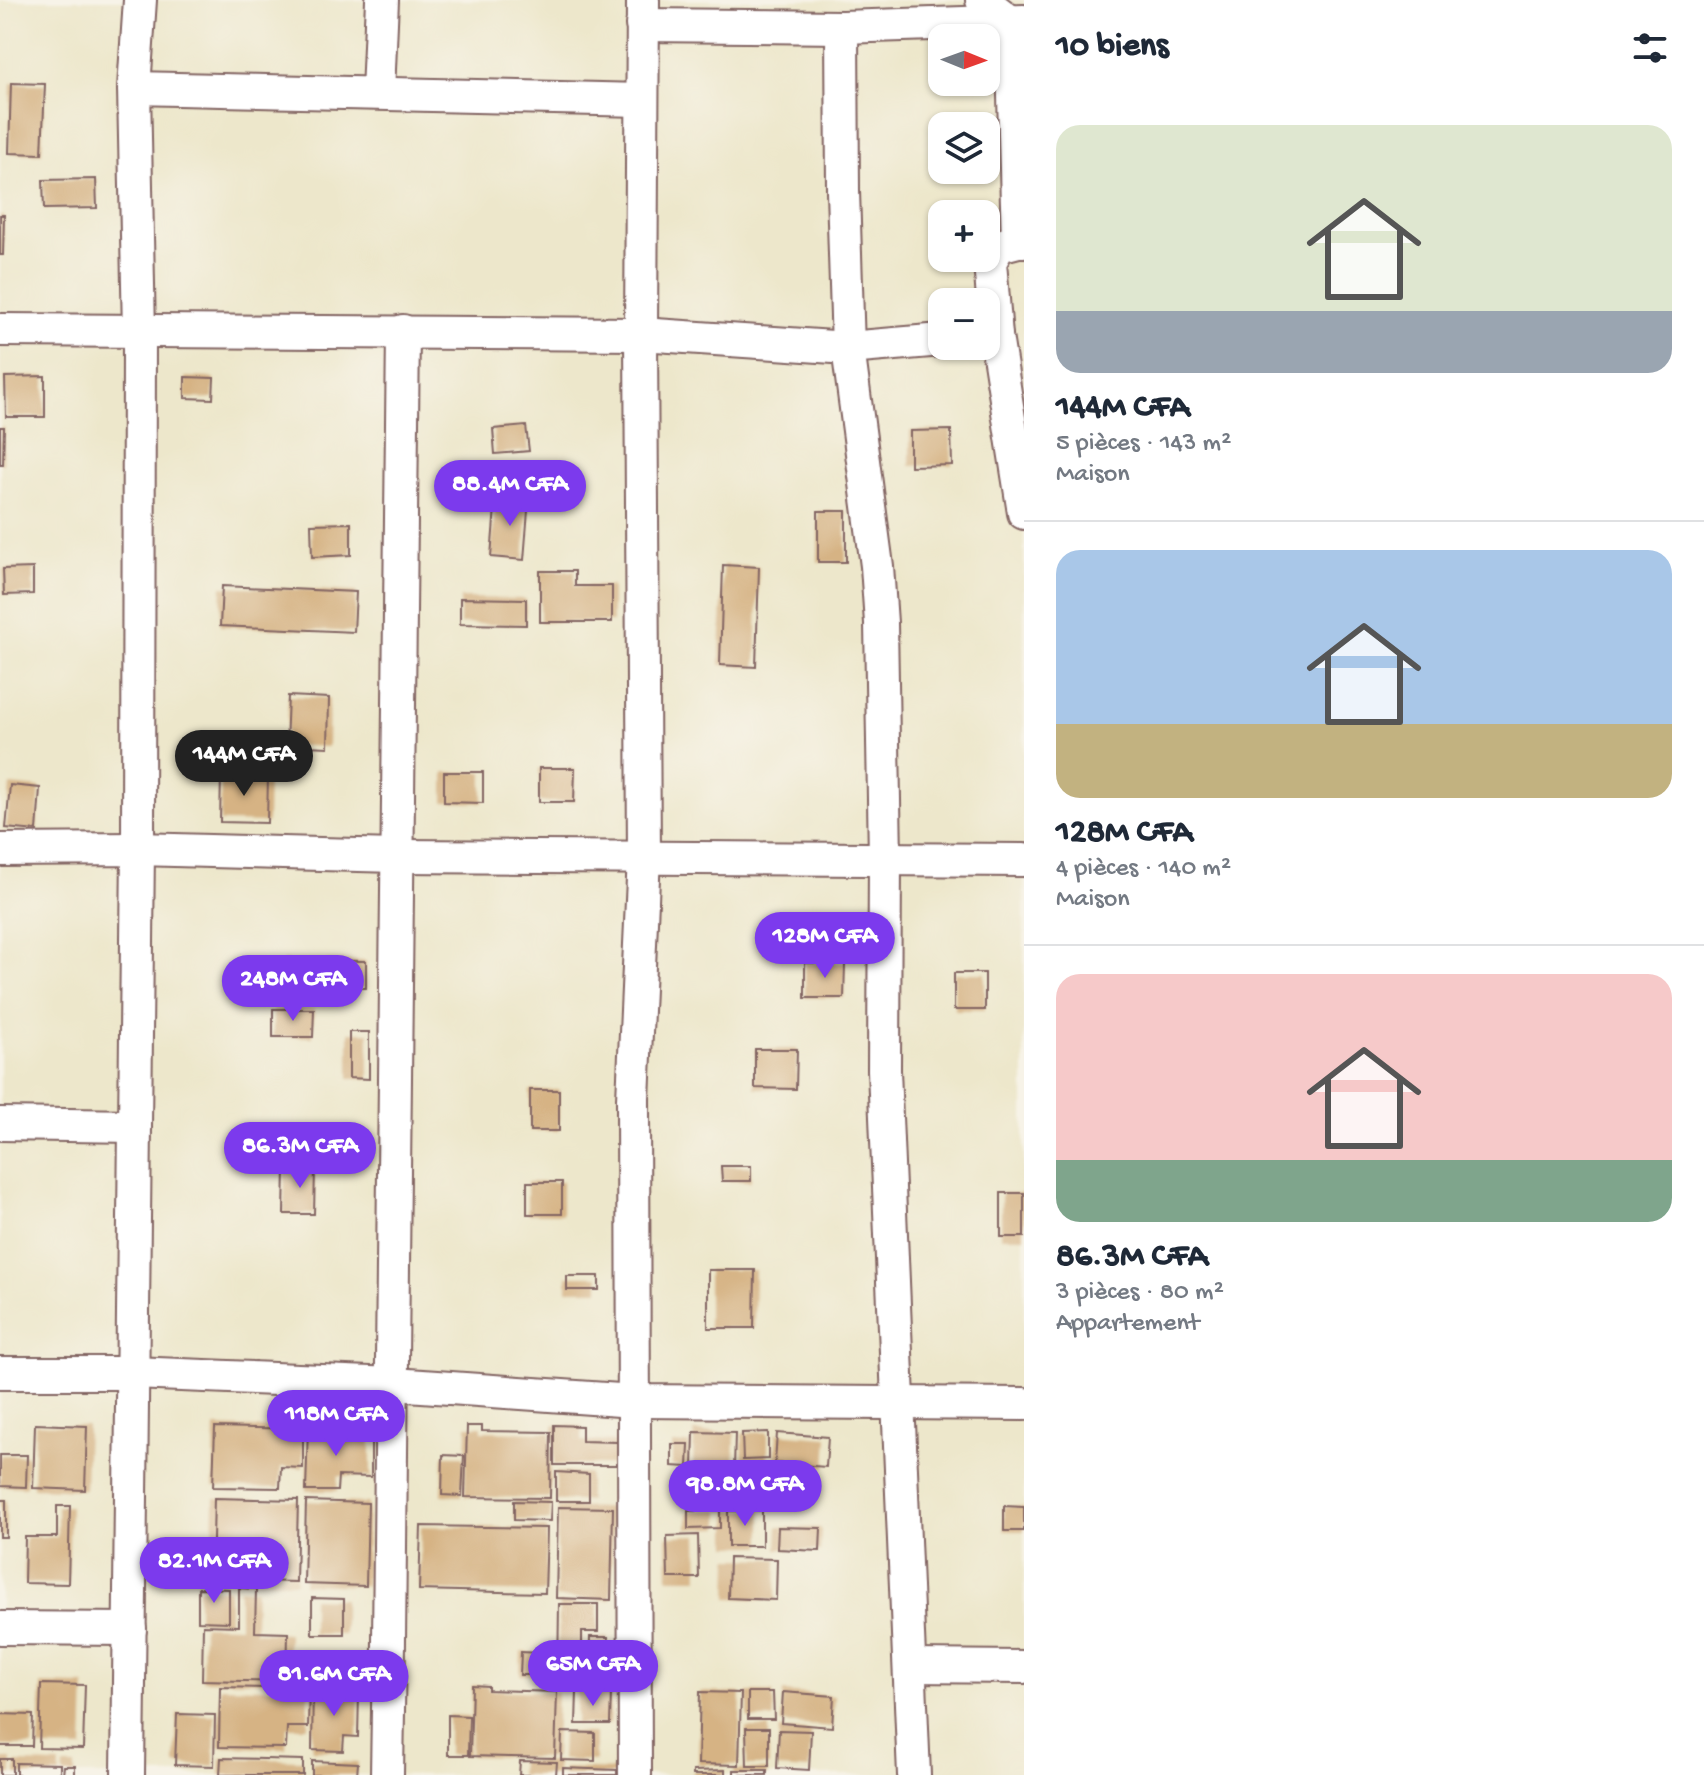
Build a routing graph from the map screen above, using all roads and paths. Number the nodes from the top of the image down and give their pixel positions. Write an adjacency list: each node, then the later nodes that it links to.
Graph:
1 (140, 0): 7 (street)
2 (382, 0): 8 (street)
3 (982, 0): 5 (street)
4 (642, 12): 6 (street); 9 (street)
5 (1018, 22): 6 (street); 10 (street)
6 (842, 27): 17 (street)
7 (134, 88): 8 (street); 14 (street)
8 (378, 92): 9 (street)
9 (642, 100): 15 (street)
10 (1021, 241): 11 (street)
11 (990, 288)
12 (0, 330): 14 (street)
13 (403, 331): 14 (street); 15 (street); 22 (street)
14 (139, 333): 20 (street)
15 (641, 334): 17 (street); 23 (street)
16 (928, 341): 17 (street)
17 (848, 348): 24 (street)
18 (995, 360): 19 (street)
19 (1024, 513)
20 (138, 849): 21 (street); 22 (street); 27 (street)
21 (0, 850)
22 (396, 856): 23 (street); 30 (street)
23 (644, 856): 24 (street); 31 (street)
24 (885, 858): 25 (street); 32 (street)
25 (1024, 860)
26 (0, 1124): 27 (street)
27 (135, 1126): 29 (street)
28 (0, 1373): 29 (street)
29 (133, 1373): 30 (street); 35 (street)
30 (394, 1384): 31 (street); 39 (street)
31 (634, 1401): 32 (street); 40 (street)
32 (897, 1404): 33 (street); 36 (street)
33 (1024, 1404)
34 (0, 1628): 35 (street)
35 (130, 1629): 38 (street)
36 (910, 1666): 37 (street); 41 (street)
37 (1024, 1667)
38 (128, 1775)
39 (387, 1775)
40 (635, 1775)
41 (914, 1775)

